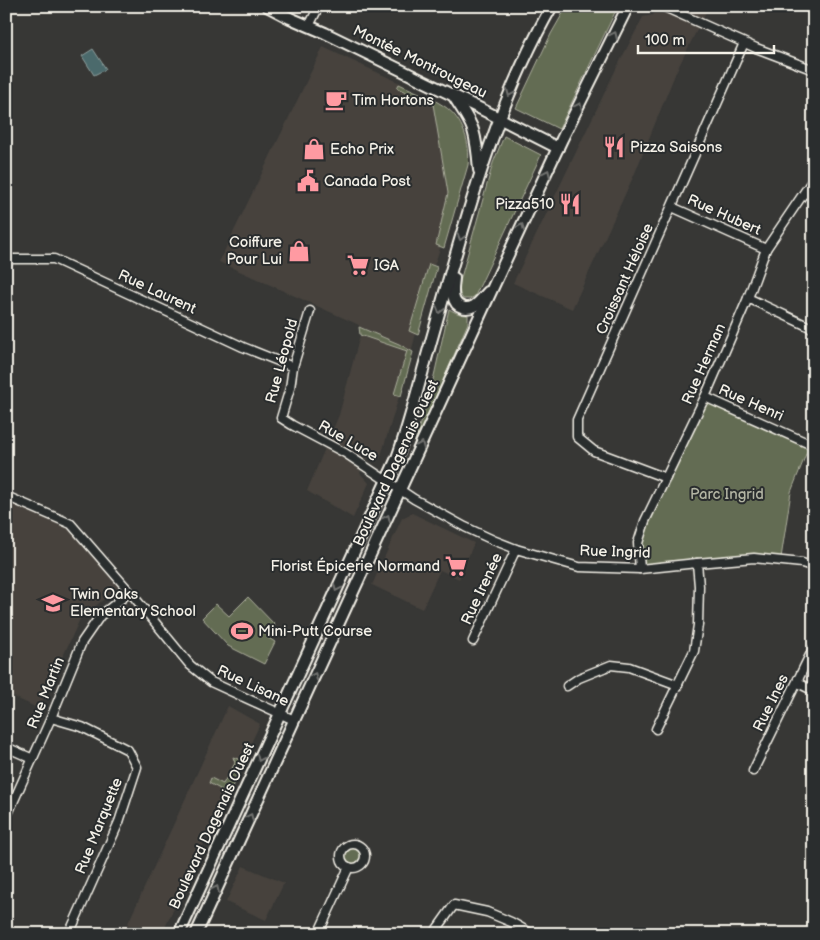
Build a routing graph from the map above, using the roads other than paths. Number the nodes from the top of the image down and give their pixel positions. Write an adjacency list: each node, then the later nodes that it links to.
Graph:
1 (267, 6): 6 (main road, Montée Montrougeau)
2 (320, 6): 6 (street)
3 (552, 6): 10 (main road, Boulevard Dagenais Ouest, one-way to 10)
4 (628, 6): 11 (main road, Boulevard Dagenais Ouest, one-way to 4)
5 (662, 6): 7 (street)
6 (309, 26): 9 (main road, Montée Montrougeau)
7 (744, 43): 8 (street); 16 (street, Croissant Héloise)
8 (814, 70)
9 (454, 95): 10 (main road, Montée Montrougeau); 12 (main road)
10 (500, 118): 11 (main road, Montée Montrougeau); 12 (main road, Boulevard Dagenais Ouest)
11 (558, 148): 20 (main road, Boulevard Dagenais Ouest, one-way to 11)
12 (479, 176): 19 (main road, Boulevard Dagenais Ouest, one-way to 19)
13 (814, 178): 14 (street, Rue Herman)
14 (805, 192): 15 (street); 17 (street, Rue Herman)
15 (814, 198)
16 (672, 206): 17 (street, Rue Hubert); 28 (street, Croissant Héloise)
17 (766, 249): 21 (street, Rue Herman)
18 (6, 259): 24 (street, Rue Laurent)
19 (454, 259): 20 (main road); 29 (main road, Boulevard Dagenais Ouest, one-way to 29)
20 (494, 285): 30 (main road, Boulevard Dagenais Ouest, one-way to 20)
21 (748, 298): 23 (street); 25 (street, Rue Herman)
22 (310, 310): 24 (street, Rue Léopold)
23 (814, 329)
24 (293, 367): 26 (street, Rue Léopold)
25 (705, 397): 27 (street, Rue Henri); 28 (street, Rue Herman)
26 (281, 418): 29 (street, Rue Luce)
27 (814, 446)
28 (666, 478): 35 (street, Rue Herman)
29 (387, 480): 30 (street, Rue Luce); 43 (main road, Boulevard Dagenais Ouest, one-way to 43)
30 (400, 490): 32 (street, Rue Ingrid); 45 (main road, Boulevard Dagenais Ouest, one-way to 30)
31 (6, 496): 36 (street, Rue Lisane)
32 (516, 549): 35 (street, Rue Ingrid); 37 (street, Rue Irenée)
33 (697, 563): 34 (street, Rue Ingrid); 35 (street, Rue Ingrid); 40 (street)
34 (814, 567)
35 (640, 569)
36 (130, 592): 43 (street, Rue Lisane); 44 (street, Rue Martin)
37 (473, 641)
38 (814, 647): 39 (street, Rue Ines)
39 (798, 679): 42 (street); 49 (street, Rue Ines)
40 (678, 685): 41 (street); 46 (street)
41 (567, 686)
42 (814, 691)
43 (280, 714): 45 (street, Rue Lisane); 53 (main road, Boulevard Dagenais Ouest, one-way to 53)
44 (51, 718): 48 (street, Rue Martin); 52 (street, Rue Marquette)
45 (294, 720): 54 (main road, Boulevard Dagenais Ouest, one-way to 45)
46 (656, 728)
47 (6, 747): 48 (street)
48 (34, 759): 50 (street, Rue Martin)
49 (753, 771)
50 (6, 818)
51 (349, 867): 55 (street)
52 (68, 934)
53 (179, 934)
54 (196, 934)
55 (318, 934)
56 (434, 934): 57 (street)
57 (532, 934)

